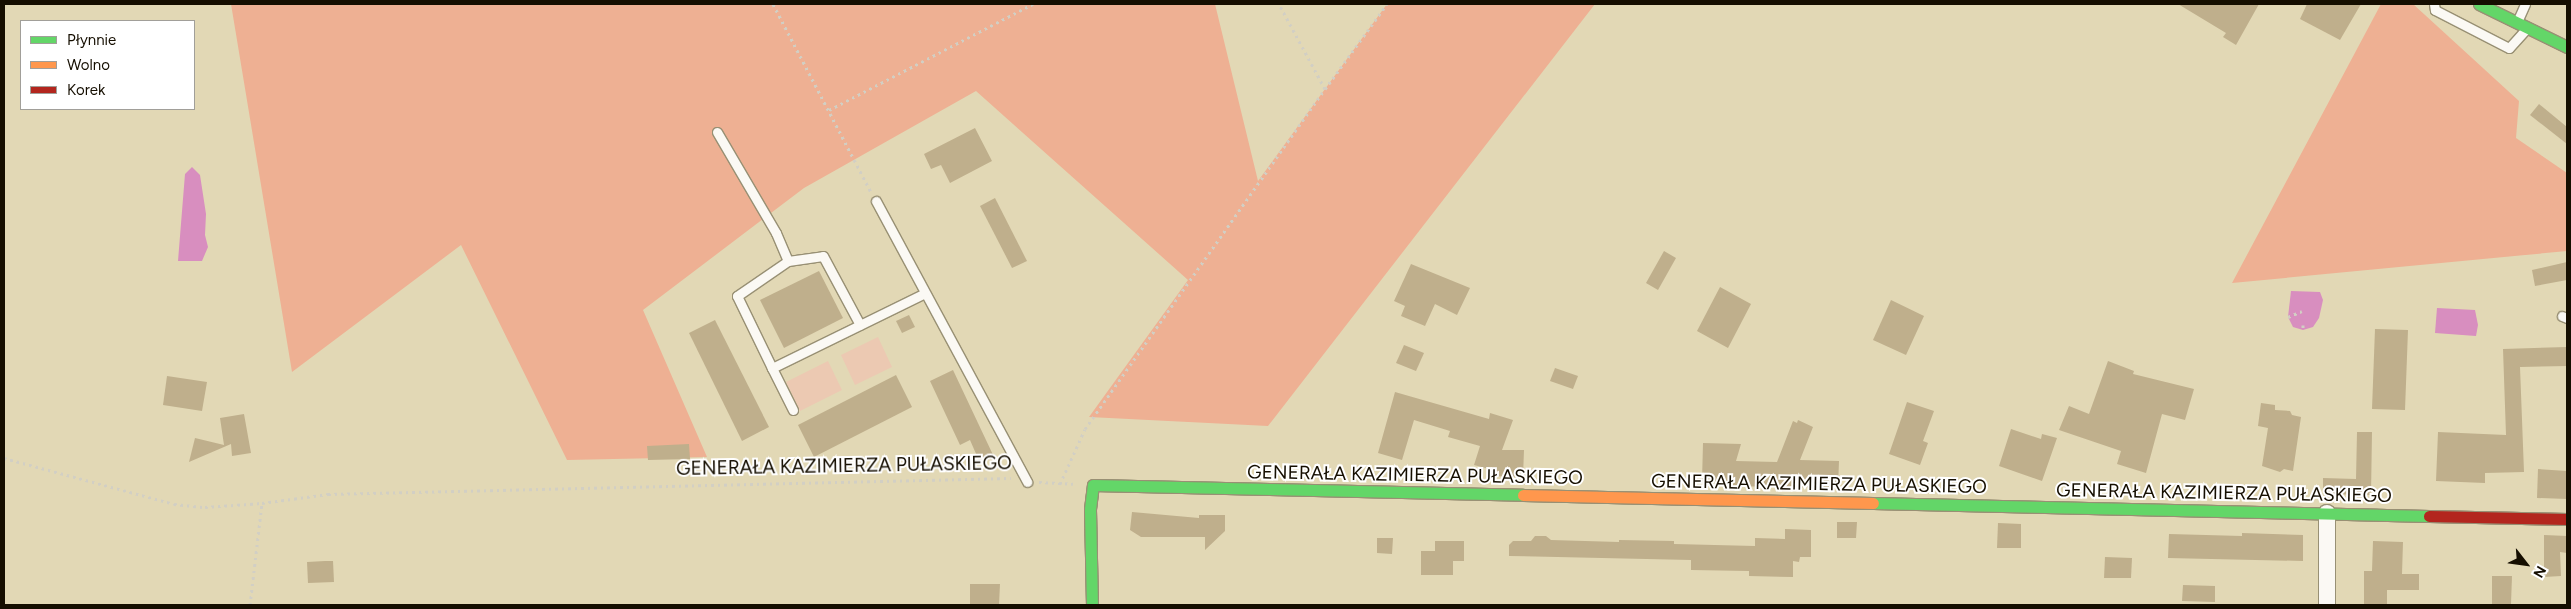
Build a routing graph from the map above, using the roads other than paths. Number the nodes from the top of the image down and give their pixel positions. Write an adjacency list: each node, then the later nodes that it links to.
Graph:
1 (2434, 4): 4 (lane)
2 (2479, 4): 4 (street)
3 (2525, 4): 4 (lane)
4 (2522, 25): 5 (street)
5 (2567, 47)
6 (717, 132): 8 (lane)
7 (876, 201): 9 (lane)
8 (788, 261): 10 (lane); 11 (lane)
9 (925, 293): 10 (lane); 13 (lane)
10 (860, 325): 11 (lane)
11 (772, 368): 12 (lane)
12 (793, 410)
13 (1027, 482)
14 (2327, 513): 15 (street, GENERAŁA KAZIMIERZA PUŁASKIEGO); 16 (street, GENERAŁA KAZIMIERZA PUŁASKIEGO); 17 (street)
15 (2567, 519)
16 (1092, 605)
17 (2326, 605)

